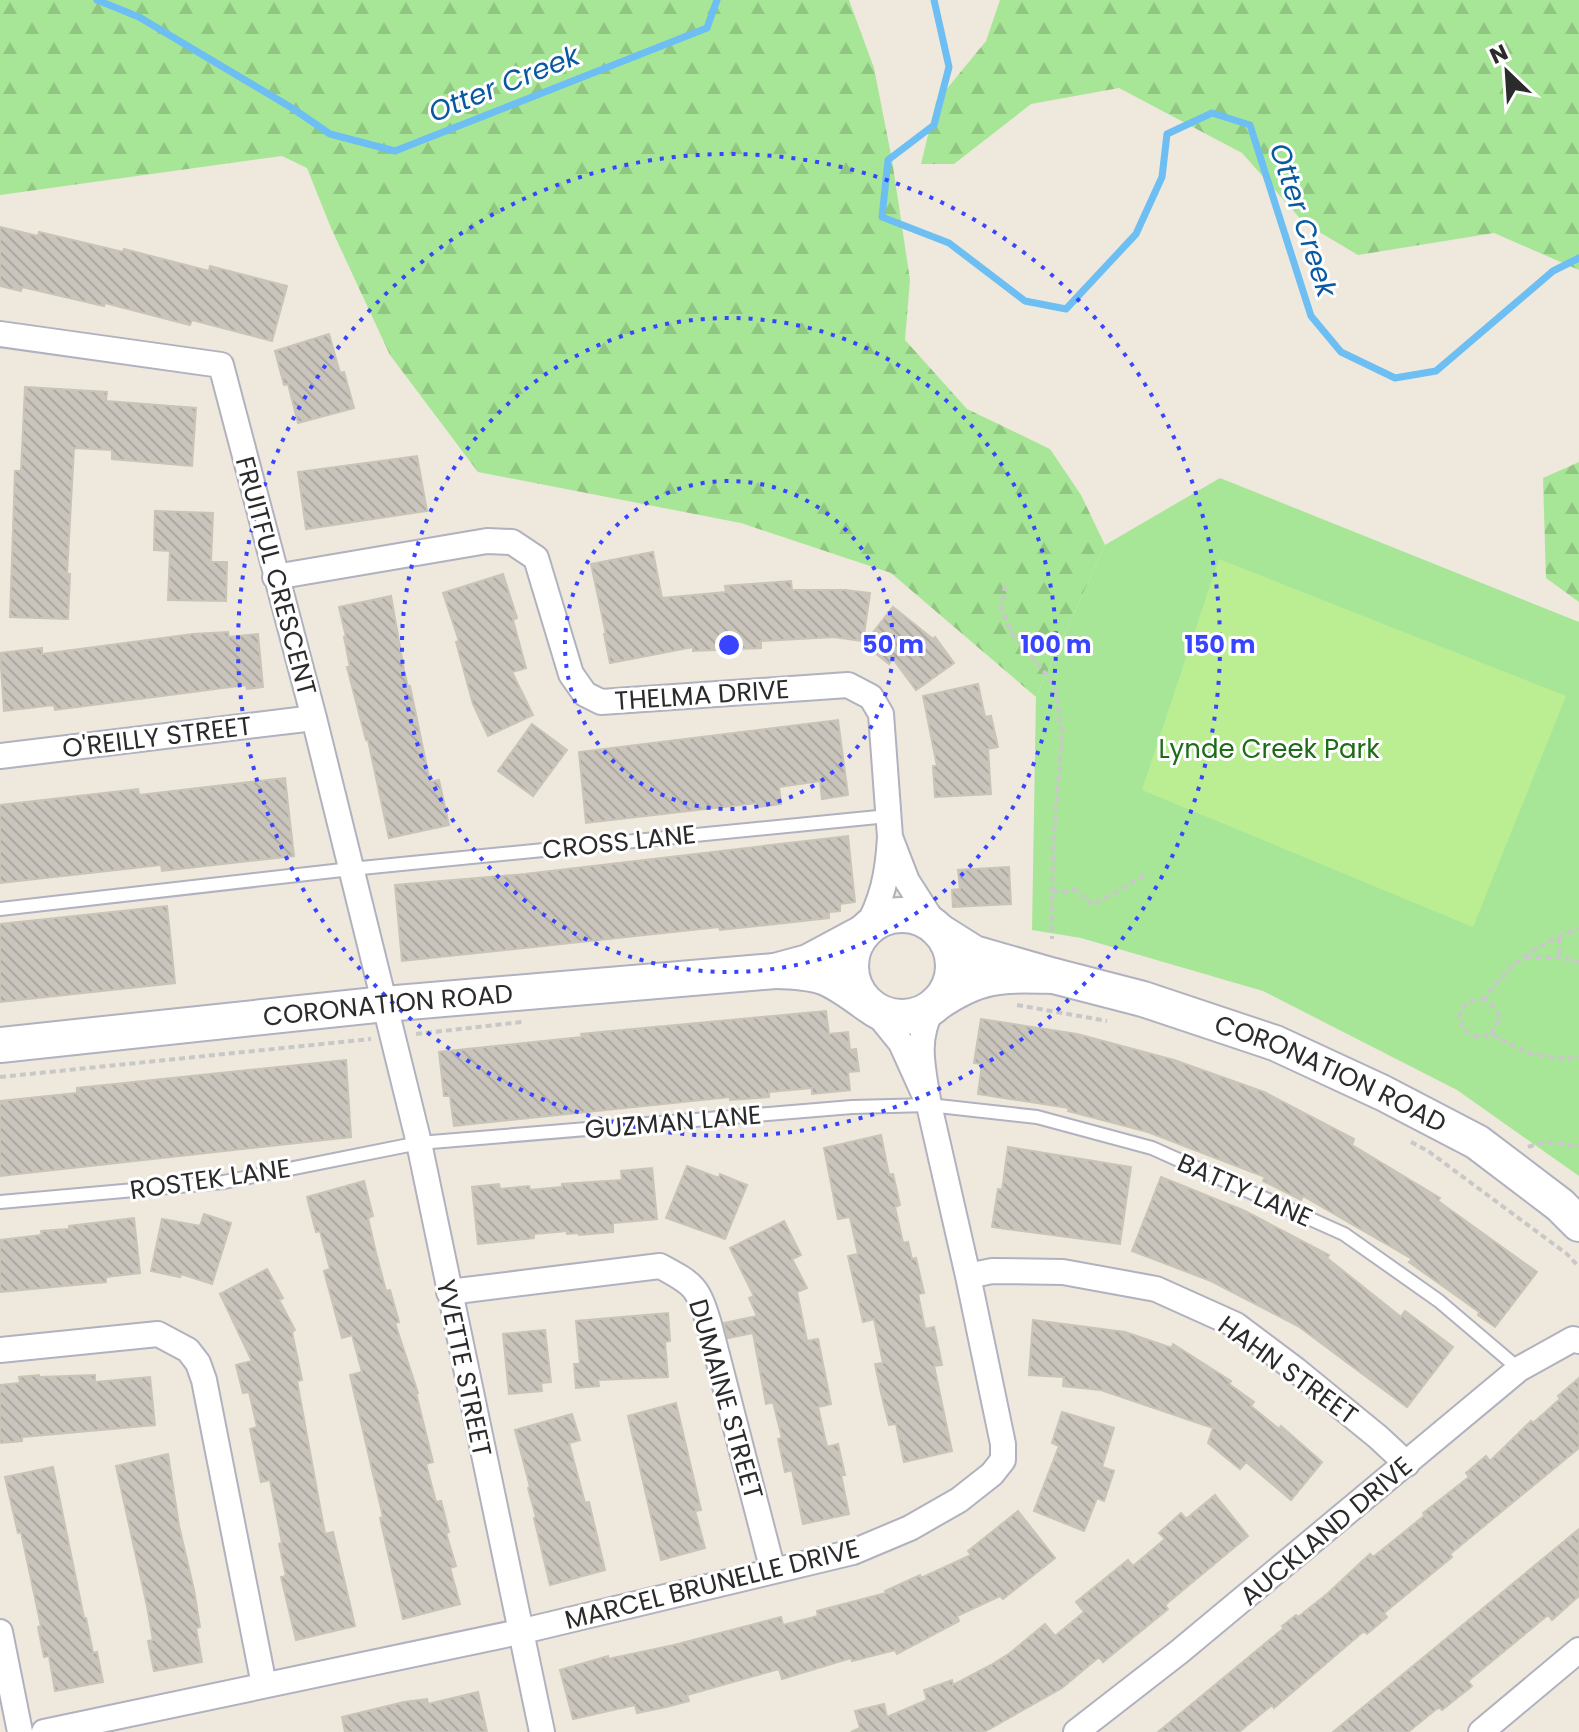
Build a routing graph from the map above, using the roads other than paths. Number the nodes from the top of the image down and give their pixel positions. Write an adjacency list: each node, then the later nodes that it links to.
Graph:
1 (0, 334): 2 (street, FRUITFUL CRESCENT)
2 (275, 577): 3 (street, FRUITFUL CRESCENT); 5 (street, THELMA DRIVE)
3 (314, 718): 4 (street, O'REILLY STREET); 6 (street, FRUITFUL CRESCENT)
4 (0, 756)
5 (889, 826): 6 (lane, CROSS LANE); 8 (street, THELMA DRIVE); 9 (street, THELMA DRIVE)
6 (351, 869): 7 (lane, CROSS LANE); 12 (street, FRUITFUL CRESCENT)
7 (0, 909)
8 (939, 931): 9 (street); 11 (street, CORONATION ROAD); 14 (street)
9 (864, 932): 10 (street, CORONATION ROAD); 13 (street)
10 (775, 971): 12 (street, CORONATION ROAD); 13 (street, CORONATION ROAD)
11 (1054, 976): 14 (street, CORONATION ROAD); 19 (street, CORONATION ROAD)
12 (385, 1004): 15 (street, CORONATION ROAD); 17 (street, YVETTE STREET)
13 (871, 1006): 14 (street); 16 (street, MARCEL BRUNELLE DRIVE)
14 (934, 1006): 16 (street, MARCEL BRUNELLE DRIVE)
15 (0, 1045)
16 (929, 1105): 17 (lane, GUZMAN LANE); 20 (street, MARCEL BRUNELLE DRIVE); 24 (lane, BATTY LANE)
17 (419, 1143): 18 (lane, ROSTEK LANE); 21 (street, YVETTE STREET)
18 (0, 1202)
19 (1579, 1224)
20 (968, 1276): 25 (street, HAHN STREET); 26 (street, MARCEL BRUNELLE DRIVE)
21 (449, 1292): 26 (street, DUMAINE STREET); 28 (street, YVETTE STREET)
22 (1579, 1341): 24 (street, AUCKLAND DRIVE)
23 (0, 1350): 30 (street)
24 (1519, 1369): 25 (street, AUCKLAND DRIVE)
25 (1407, 1464): 34 (street, AUCKLAND DRIVE)
26 (773, 1571): 28 (street, MARCEL BRUNELLE DRIVE)
27 (0, 1632): 31 (street)
28 (519, 1632): 30 (street, MARCEL BRUNELLE DRIVE); 33 (street, YVETTE STREET)
29 (1579, 1650): 35 (street)
30 (264, 1685): 32 (street, MARCEL BRUNELLE DRIVE)
31 (20, 1732)
32 (44, 1732)
33 (542, 1732)
34 (1076, 1732)
35 (1481, 1732)

